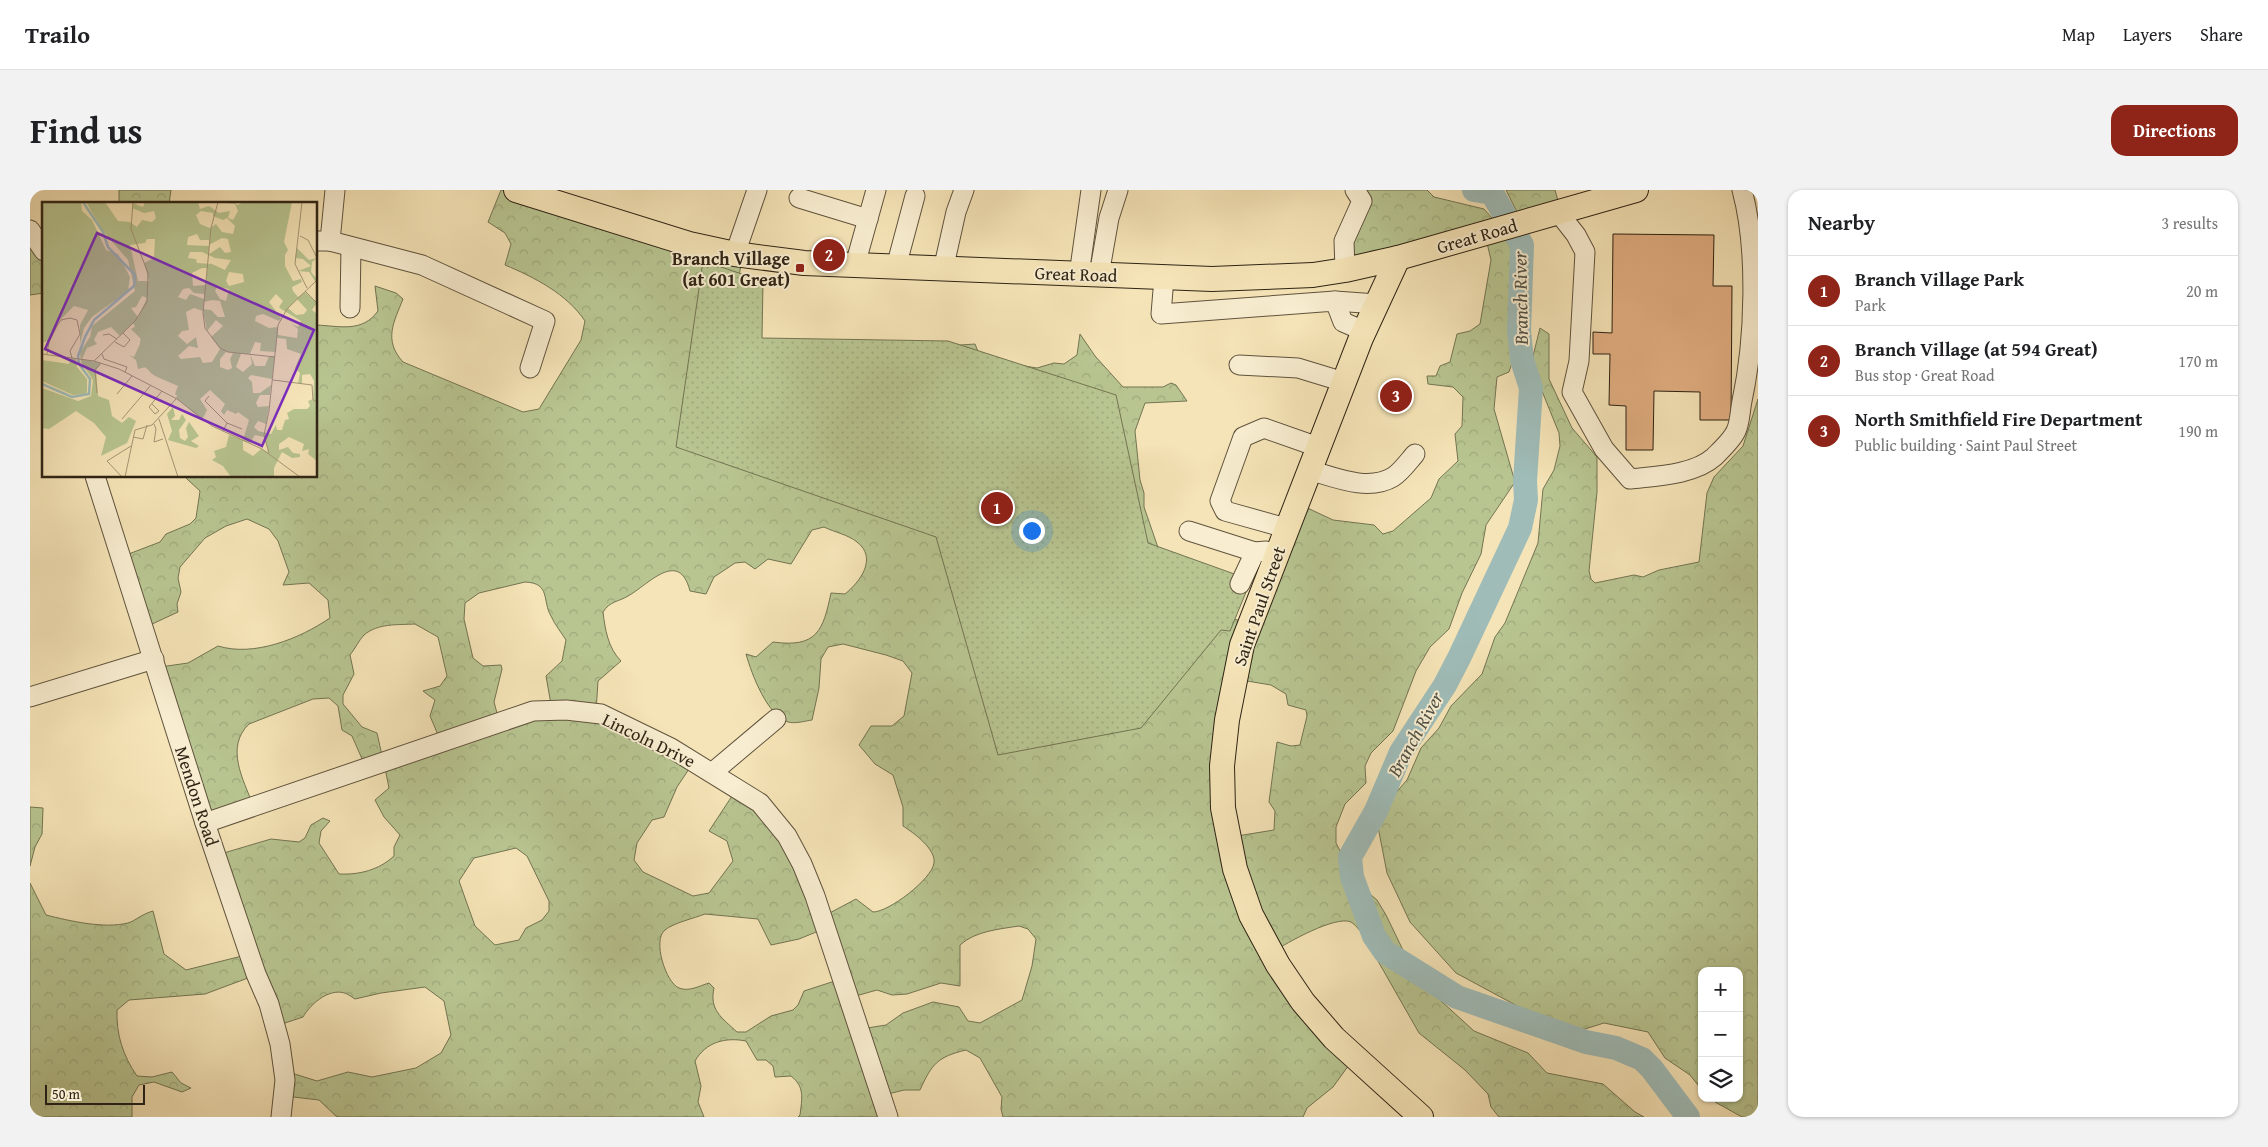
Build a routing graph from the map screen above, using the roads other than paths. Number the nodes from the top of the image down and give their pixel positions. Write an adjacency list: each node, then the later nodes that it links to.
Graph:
1 (335, 190): 16 (street)
2 (516, 190): 19 (main road, Great Road)
3 (757, 190): 19 (street)
4 (876, 190): 14 (street)
5 (964, 190): 23 (street)
6 (1091, 190): 25 (street)
7 (1118, 190): 25 (street)
8 (1355, 190): 24 (street)
9 (1636, 190): 13 (main road, Great Road)
10 (1742, 190): 13 (street)
11 (915, 196): 22 (street)
12 (800, 198): 14 (street)
13 (1550, 215): 20 (main road, Great Road)
14 (868, 219): 21 (street)
15 (30, 230): 18 (street)
16 (323, 241): 17 (street)
17 (351, 246): 31 (street); 34 (street)
18 (42, 248)
19 (735, 254): 21 (main road, Great Road)
20 (1398, 258): 24 (main road, Great Road); 29 (main road, Saint Paul Street)
21 (855, 265): 22 (main road, Great Road)
22 (896, 267): 23 (main road, Great Road)
23 (943, 270): 25 (main road, Great Road)
24 (1345, 270): 27 (main road, Great Road)
25 (1089, 275): 26 (main road, Great Road)
26 (1164, 278): 27 (main road, Great Road); 30 (street)
27 (1265, 278): 30 (street)
28 (1335, 301): 29 (street); 30 (street); 32 (street)
29 (1377, 304): 32 (main road, Saint Paul Street)
30 (1265, 306)
31 (350, 308)
32 (1364, 331): 35 (main road, Saint Paul Street)
33 (1239, 365): 35 (street)
34 (530, 368)
35 (1344, 382): 36 (main road, Saint Paul Street)
36 (1318, 446): 38 (main road, Saint Paul Street); 40 (street)
37 (1415, 454): 38 (street)
38 (1309, 470): 40 (main road, Saint Paul Street)
39 (96, 478): 44 (street, Mendon Road)
40 (1286, 528): 42 (main road, Saint Paul Street)
41 (1189, 531): 42 (street)
42 (1266, 552): 43 (street); 51 (main road, Saint Paul Street)
43 (1240, 584)
44 (154, 659): 45 (street); 48 (street, Mendon Road)
45 (30, 697)
46 (776, 719): 47 (street)
47 (713, 772): 48 (street, Lincoln Drive); 50 (street, Lincoln Drive)
48 (205, 823): 49 (street, Mendon Road)
49 (281, 1117)
50 (888, 1117)
51 (1421, 1117)

